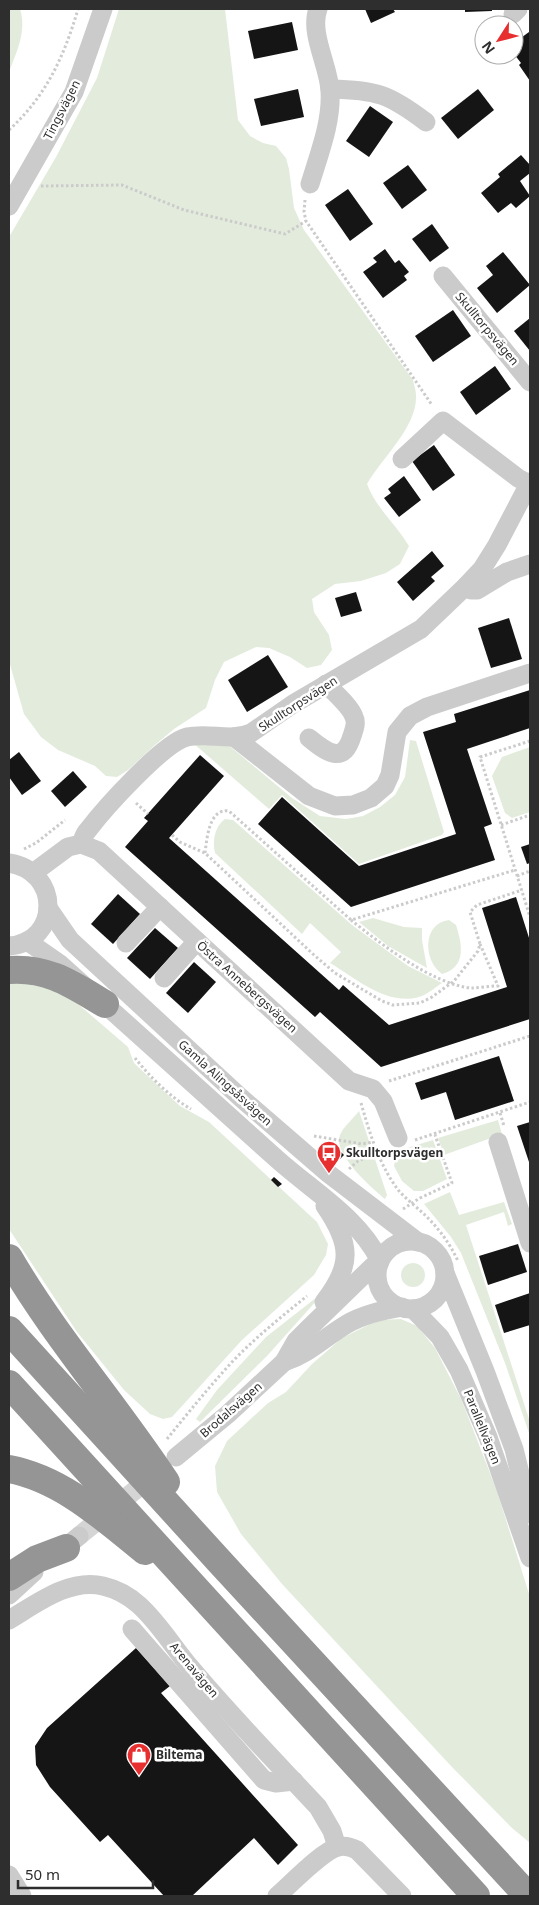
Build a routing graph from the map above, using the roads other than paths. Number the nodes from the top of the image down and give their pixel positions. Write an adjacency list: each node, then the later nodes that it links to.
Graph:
1 (103, 9): 6 (street, Tingsvägen)
2 (318, 9): 3 (street)
3 (330, 89): 4 (street); 5 (street)
4 (426, 122)
5 (310, 184)
6 (9, 206)
7 (443, 276): 8 (street, Skulltorpsvägen)
8 (530, 382)
9 (402, 459): 10 (street)
10 (530, 482): 12 (street, Skulltorpsvägen)
11 (530, 564): 12 (street)
12 (466, 586): 14 (street, Skulltorpsvägen)
13 (530, 673): 15 (street)
14 (326, 684): 15 (street, Skulltorpsvägen); 16 (street)
15 (234, 737): 17 (street, Skulltorpsvägen)
16 (308, 738)
17 (81, 844): 19 (street); 20 (street, Östra Annebergsvägen)
18 (13, 856): 19 (street)
19 (33, 873): 21 (street, Gamla Alingsåsvägen)
20 (160, 907): 23 (street, Östra Annebergsvägen); 24 (street)
21 (48, 908): 22 (street); 32 (street, Gamla Alingsåsvägen)
22 (27, 941): 25 (street); 28 (street, Gamla Alingsåsvägen)
23 (197, 941): 27 (street); 29 (street, Östra Annebergsvägen)
24 (126, 943)
25 (9, 946)
26 (9, 970): 28 (highway)
27 (164, 978)
28 (105, 1004): 31 (street, Gamla Alingsåsvägen)
29 (400, 1142)
30 (498, 1142): 33 (street)
31 (298, 1177): 35 (street, Gamla Alingsåsvägen); 38 (street, Brodalsvägen)
32 (418, 1242): 35 (street); 36 (street)
33 (530, 1243)
34 (9, 1258): 47 (highway)
35 (380, 1262): 37 (street); 38 (street, Brodalsvägen)
36 (445, 1273): 37 (street); 44 (street, Parallellvägen)
37 (408, 1308): 40 (street, Brodalsvägen); 46 (street, Parallellvägen)
38 (308, 1329): 40 (street, Brodalsvägen)
39 (9, 1330): 47 (highway)
40 (284, 1362): 42 (street, Brodalsvägen)
41 (9, 1384): 50 (highway)
42 (170, 1450)
43 (9, 1469): 50 (highway)
44 (530, 1514)
45 (72, 1542): 48 (highway); 49 (street); 51 (street)
46 (530, 1558)
47 (220, 1562): 61 (highway)
48 (9, 1578)
49 (9, 1595)
50 (215, 1608): 60 (highway)
51 (9, 1611)
52 (9, 1620): 54 (street, Arenavägen)
53 (132, 1629): 54 (street)
54 (294, 1781): 55 (street, Arenavägen)
55 (337, 1847): 58 (street); 59 (street)
56 (9, 1875): 57 (street)
57 (22, 1896)
58 (277, 1896)
59 (402, 1896)
60 (476, 1896)
61 (528, 1896)

